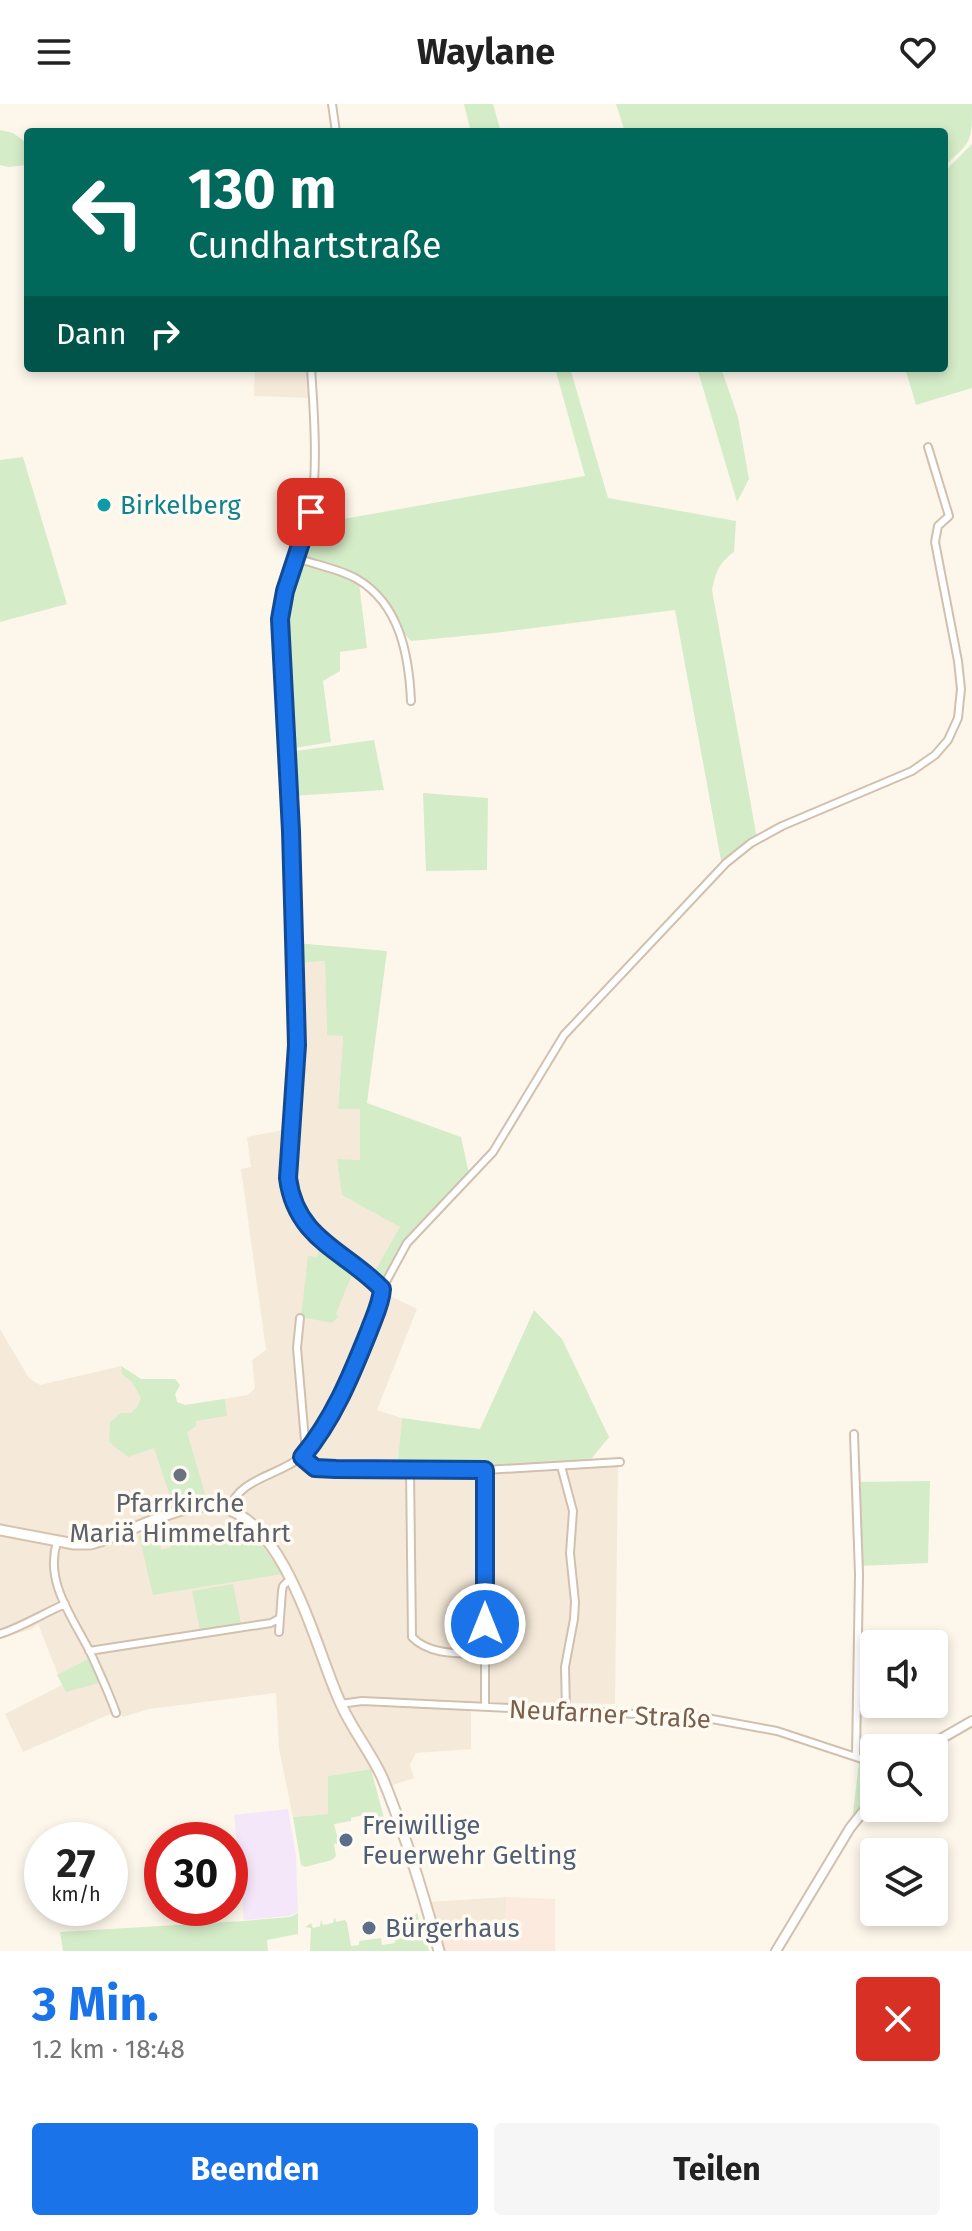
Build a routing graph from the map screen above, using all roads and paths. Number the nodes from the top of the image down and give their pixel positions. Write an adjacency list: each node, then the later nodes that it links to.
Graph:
1 (332, 104): 2 (street)
2 (335, 128)
3 (311, 372): 5 (street)
4 (928, 447): 7 (street)
5 (297, 558): 6 (street); 7 (street)
6 (411, 701)
7 (382, 1289): 10 (street)
8 (300, 1318): 10 (street)
9 (854, 1434): 31 (street)
10 (304, 1454): 13 (street); 15 (street)
11 (620, 1462): 12 (street)
12 (561, 1466): 14 (street); 27 (street)
13 (410, 1468): 14 (street); 24 (street)
14 (485, 1470): 24 (street)
15 (229, 1510): 17 (main road); 18 (main road)
16 (0, 1530): 17 (main road)
17 (57, 1542): 19 (street)
18 (290, 1579): 20 (street); 25 (main road)
19 (65, 1604): 22 (street); 23 (street)
20 (280, 1618): 21 (street); 23 (street)
21 (279, 1632)
22 (0, 1634)
23 (89, 1651): 28 (street)
24 (486, 1654): 26 (street)
25 (340, 1704): 26 (street, Neufarner Straße); 34 (main road)
26 (485, 1707): 27 (street, Neufarner Straße)
27 (566, 1710): 31 (street, Neufarner Straße)
28 (116, 1713)
29 (972, 1721): 30 (street)
30 (948, 1735)
31 (856, 1756): 32 (street, Neufarner Straße)
32 (860, 1758)
33 (860, 1816): 35 (street)
34 (439, 1951)
35 (776, 1951)

